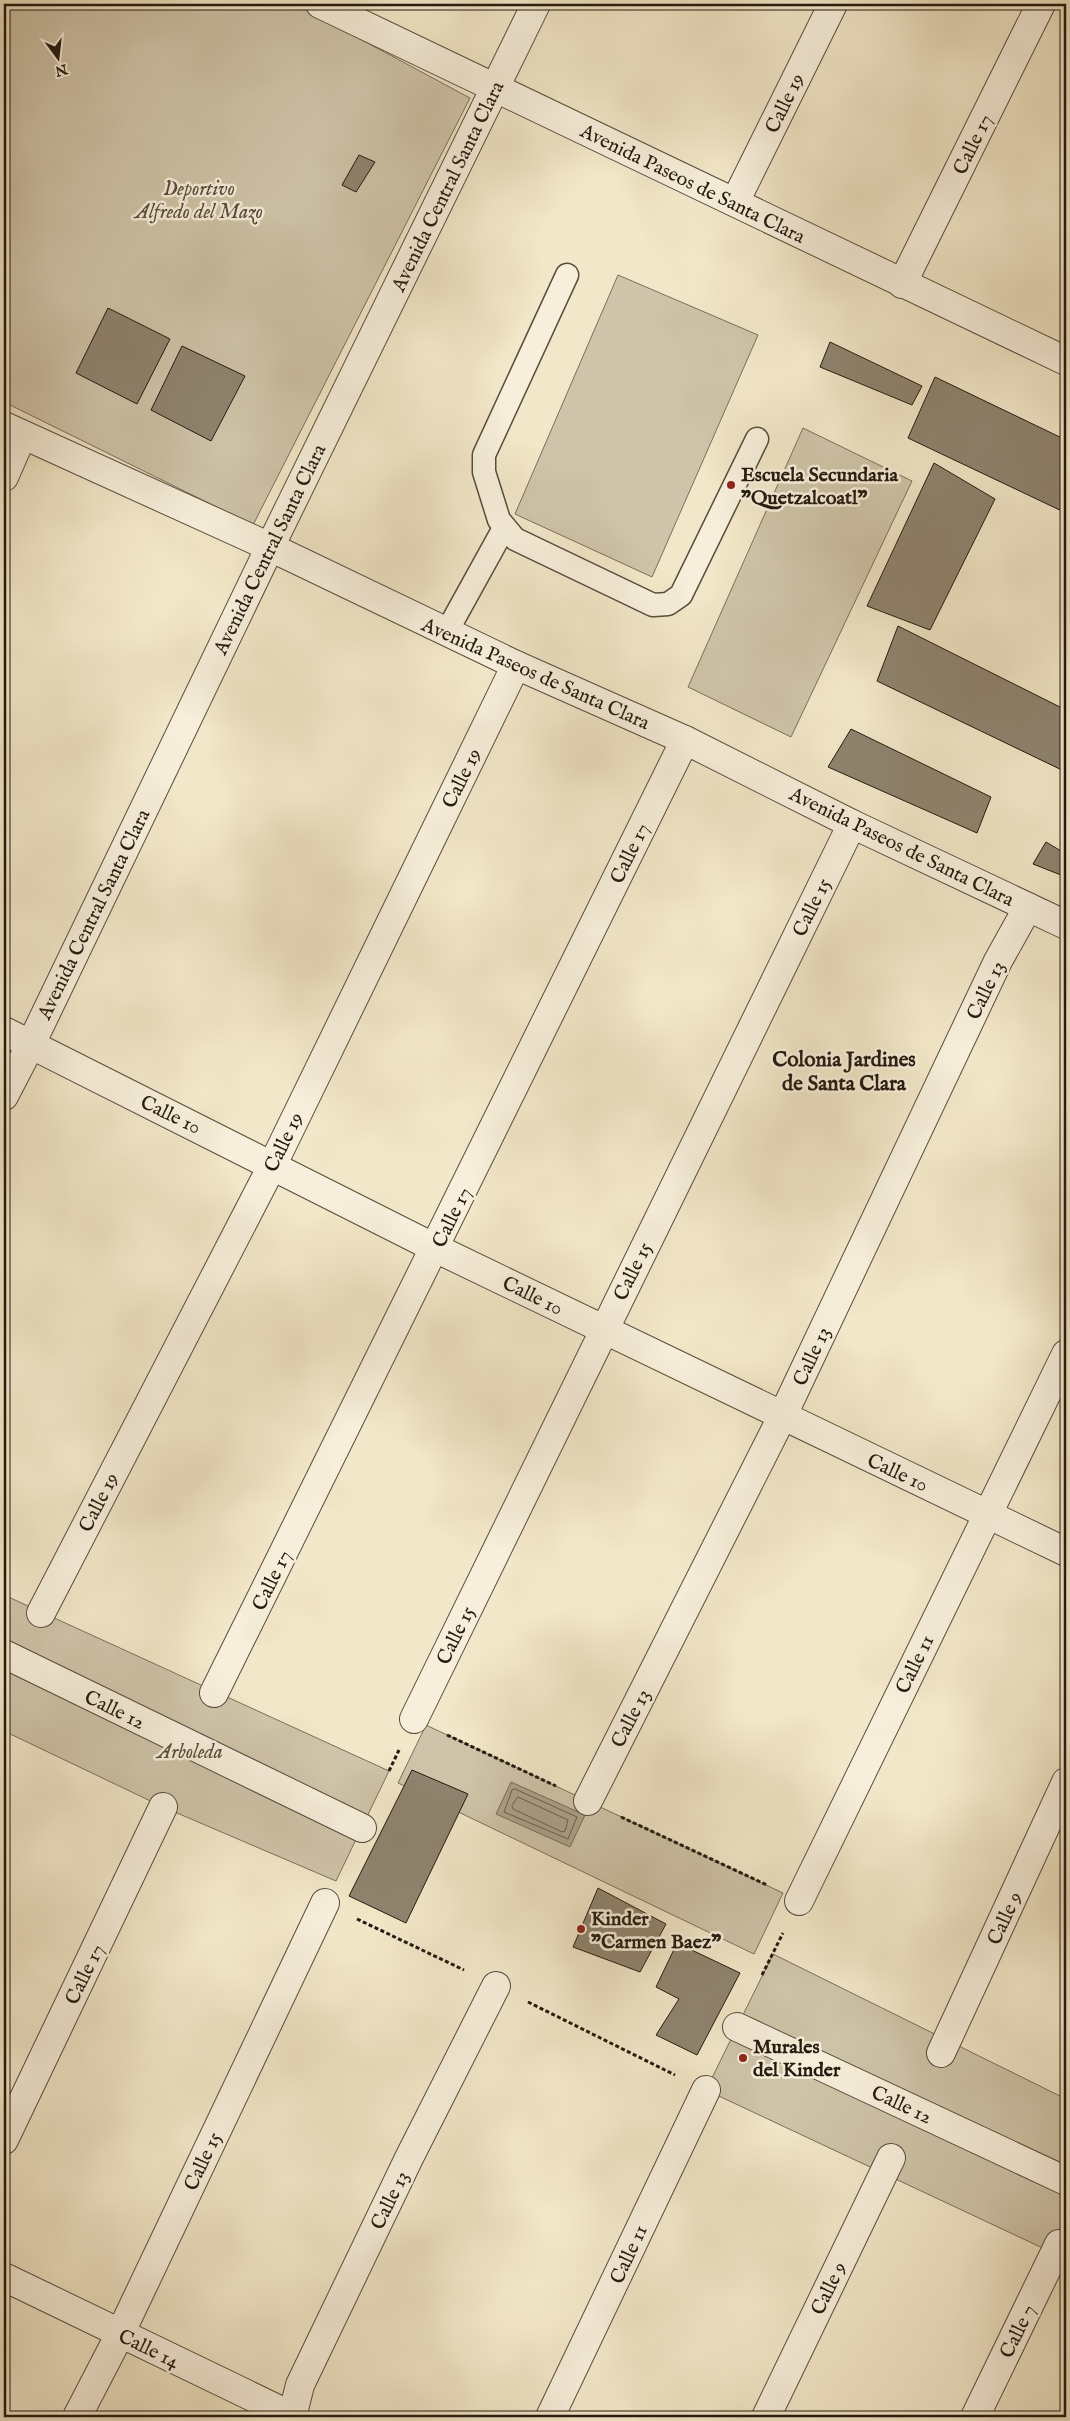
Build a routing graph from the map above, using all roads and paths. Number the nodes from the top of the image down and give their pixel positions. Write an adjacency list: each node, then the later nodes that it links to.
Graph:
1 (320, 4): 5 (street, Avenida Paseos de Santa Clara)
2 (536, 4): 5 (street, Avenida Central Santa Clara)
3 (833, 4): 6 (street, Calle 19)
4 (1041, 4): 8 (street, Calle 17)
5 (495, 88): 6 (street, Avenida Paseos de Santa Clara); 14 (street, Avenida Central Santa Clara)
6 (735, 202): 8 (street, Avenida Paseos de Santa Clara)
7 (567, 275): 13 (lane)
8 (902, 284): 9 (street, Avenida Paseos de Santa Clara)
9 (1066, 361)
10 (13, 431): 12 (street); 14 (street, Avenida Paseos de Santa Clara)
11 (757, 439): 13 (lane)
12 (4, 477)
13 (504, 528): 15 (lane)
14 (270, 547): 15 (street, Avenida Paseos de Santa Clara); 22 (street, Avenida Central Santa Clara)
15 (446, 633): 16 (street, Avenida Paseos de Santa Clara)
16 (516, 665): 17 (street, Avenida Paseos de Santa Clara); 24 (street, Calle 19)
17 (685, 740): 18 (street, Avenida Paseos de Santa Clara); 25 (street, Calle 17)
18 (852, 824): 19 (street, Avenida Paseos de Santa Clara); 26 (street, Calle 15)
19 (1028, 907): 20 (street, Avenida Paseos de Santa Clara); 28 (street, Calle 13)
20 (1066, 925)
21 (4, 1030): 22 (street, Calle 10)
22 (31, 1044): 23 (street, Avenida Central Santa Clara); 24 (street, Calle 10)
23 (4, 1096)
24 (273, 1164): 25 (street, Calle 10); 31 (street, Calle 19)
25 (436, 1248): 26 (street, Calle 10); 33 (street, Calle 17)
26 (604, 1329): 28 (street, Calle 10); 34 (street, Calle 15)
27 (1066, 1354): 29 (street, Calle 11)
28 (782, 1417): 29 (street, Calle 10); 36 (street, Calle 13)
29 (988, 1514): 30 (street, Calle 10); 39 (street, Calle 11)
30 (1066, 1552)
31 (41, 1613)
32 (4, 1654): 38 (street, Calle 12)
33 (214, 1693)
34 (414, 1719)
35 (1066, 1782): 44 (street, Calle 9)
36 (588, 1801)
37 (164, 1808): 46 (street, Calle 17)
38 (362, 1828)
39 (799, 1900): 41 (path)
40 (325, 1903): 51 (street, Calle 15)
41 (762, 1975)
42 (496, 1986): 53 (street, Calle 13)
43 (737, 2027): 48 (street, Calle 12)
44 (941, 2053)
45 (706, 2090): 54 (street, Calle 11)
46 (4, 2140)
47 (891, 2158): 55 (street, Calle 9)
48 (1066, 2181)
49 (1059, 2244): 56 (street, Calle 7)
50 (4, 2277): 51 (street, Calle 14)
51 (120, 2334): 52 (street, Calle 15); 53 (street, Calle 14)
52 (77, 2417)
53 (293, 2417)
54 (550, 2417)
55 (766, 2417)
56 (975, 2417)

